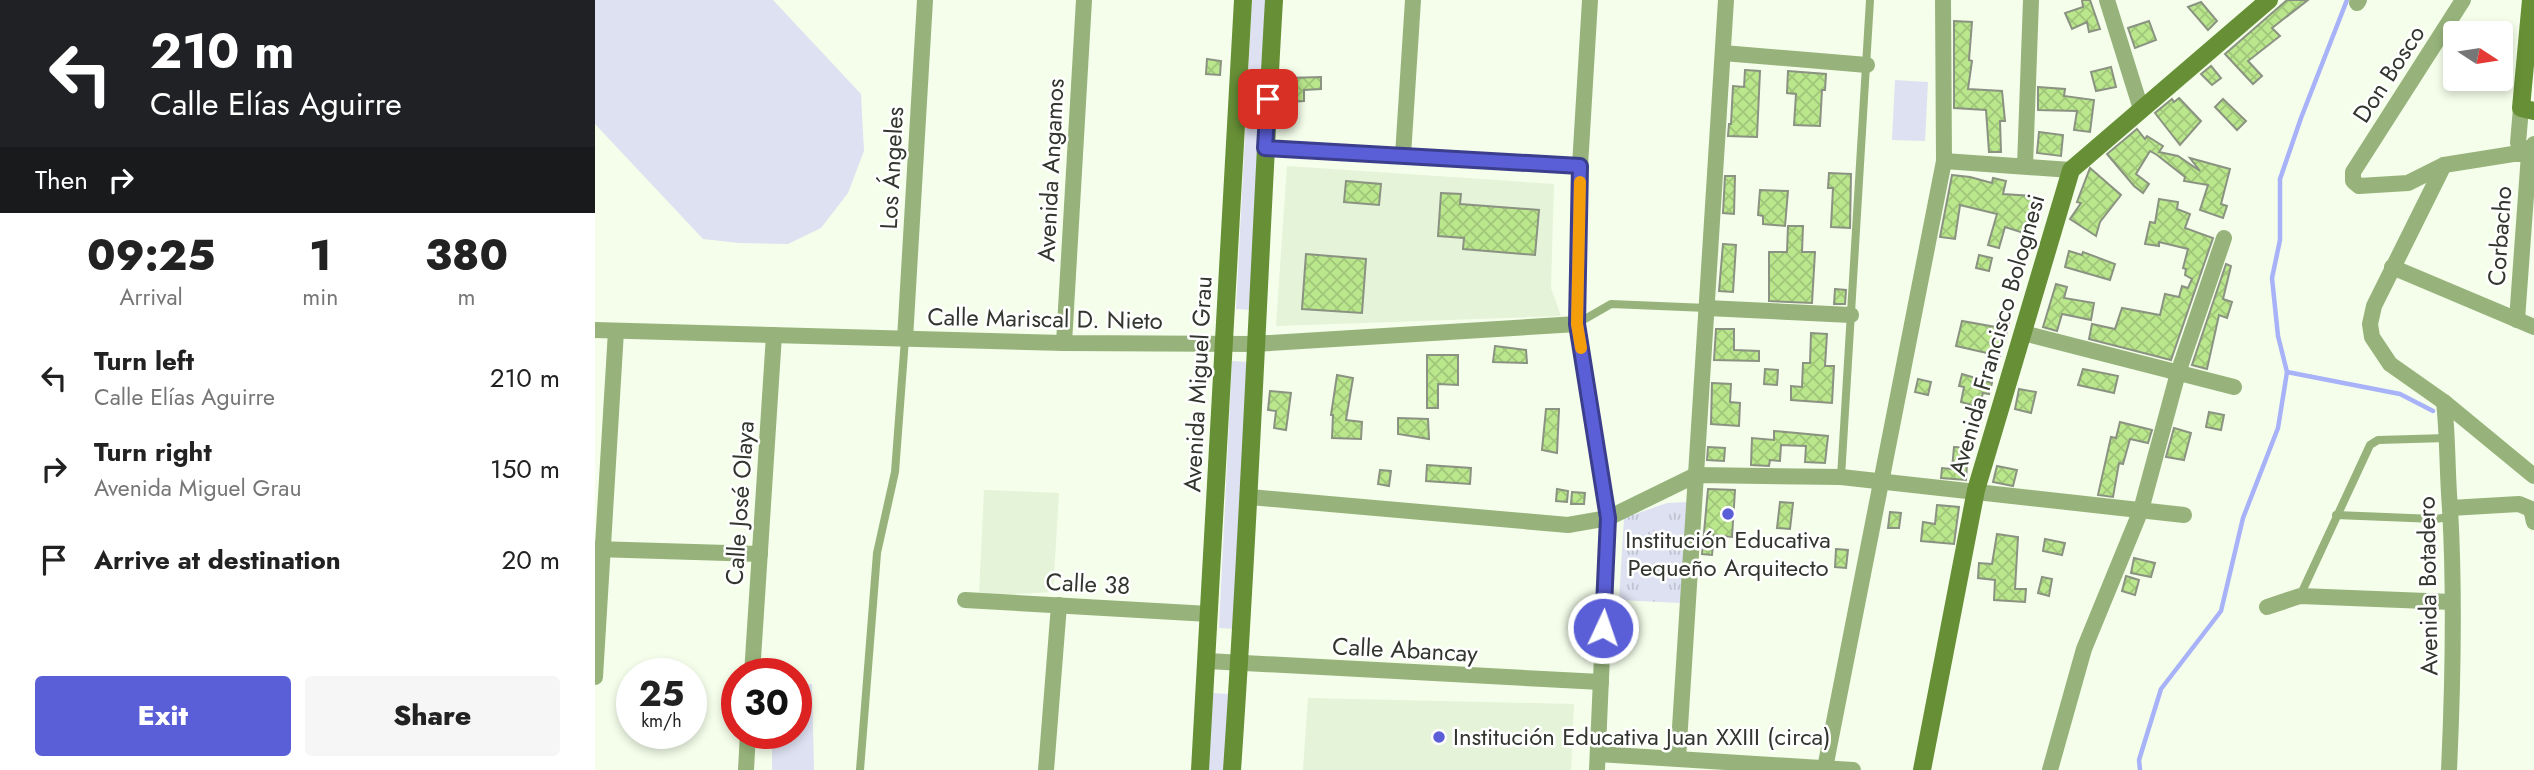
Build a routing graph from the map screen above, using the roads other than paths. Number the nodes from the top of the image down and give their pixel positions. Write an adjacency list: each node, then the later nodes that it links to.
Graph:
1 (925, 0): 40 (street, Los Ángeles)
2 (1084, 0): 41 (street, Avenida Angamos)
3 (1243, 0): 42 (street, Avenida Miguel Grau)
4 (1274, 0): 20 (street)
5 (1413, 0): 22 (street)
6 (1590, 0): 24 (street)
7 (1726, 0): 15 (street)
8 (1871, 0): 16 (lane)
9 (1943, 0): 23 (street)
10 (2031, 0): 25 (street)
11 (2107, 0): 18 (street)
12 (2269, 0): 18 (street, Avenida Francisco Bolognesi)
13 (2463, 0): 26 (street, Don Bosco)
14 (2531, 0): 17 (street)
15 (1723, 53): 16 (street); 31 (street)
16 (1867, 65): 32 (lane)
17 (2528, 78): 19 (street)
18 (2141, 109): 27 (street, Avenida Francisco Bolognesi)
19 (2527, 110): 21 (street)
20 (1265, 148): 22 (street); 43 (street)
21 (2531, 149): 26 (street); 28 (street, Corbacho)
22 (1403, 155): 24 (street)
23 (1944, 161): 25 (street); 51 (street)
24 (1580, 166): 34 (street)
25 (2025, 166): 27 (street)
26 (2444, 166): 30 (street)
27 (2071, 170): 38 (street, Avenida Francisco Bolognesi)
28 (2530, 187): 33 (street, Corbacho)
29 (2224, 238): 44 (street)
30 (2392, 267): 33 (street); 46 (street)
31 (1707, 308): 32 (street); 34 (lane); 48 (street)
32 (1851, 315): 50 (lane)
33 (2517, 320): 35 (street)
34 (1577, 324): 43 (street, Calle Mariscal D. Nieto); 58 (street)
35 (2534, 327)
36 (595, 330): 37 (street, Calle Mariscal D. Nieto)
37 (616, 331): 39 (street, Calle Mariscal D. Nieto); 60 (street)
38 (2023, 333): 44 (street); 52 (street, Avenida Francisco Bolognesi)
39 (774, 335): 40 (street, Calle Mariscal D. Nieto); 61 (street, Calle José Olaya)
40 (905, 339): 41 (street, Calle Mariscal D. Nieto); 78 (lane)
41 (1064, 343): 42 (street, Calle Mariscal D. Nieto)
42 (1225, 344): 43 (street, Calle Mariscal D. Nieto); 67 (street, Avenida Miguel Grau)
43 (1254, 344): 53 (street)
44 (2178, 373): 45 (street); 54 (street)
45 (2234, 387)
46 (2444, 404): 47 (street, Avenida Botadero); 49 (street)
47 (2447, 434): 55 (street, Avenida Botadero); 57 (lane)
48 (1696, 475): 50 (street); 58 (street); 74 (street)
49 (2534, 476)
50 (1841, 477): 51 (street)
51 (1880, 482): 52 (street); 76 (street)
52 (1976, 490): 54 (street); 83 (street, Avenida Francisco Bolognesi)
53 (1250, 497): 58 (street); 70 (street)
54 (2141, 510): 56 (street); 84 (street)
55 (2450, 513): 57 (lane); 59 (street); 64 (street, Avenida Botadero)
56 (2184, 515)
57 (2336, 515): 62 (lane)
58 (1608, 518): 72 (street)
59 (2534, 522)
60 (599, 549): 61 (street); 71 (street)
61 (760, 554): 68 (street, Calle José Olaya)
62 (2300, 596): 64 (street); 66 (street)
63 (965, 600): 65 (street, Calle 38)
64 (2452, 602): 85 (street, Avenida Botadero)
65 (1059, 605): 67 (street, Calle 38); 79 (street)
66 (2267, 607)
67 (1209, 614): 69 (street, Avenida Miguel Grau)
68 (753, 658)
69 (1207, 661): 70 (street, Calle Abancay); 80 (street, Avenida Miguel Grau)
70 (1239, 664): 72 (street, Calle Abancay); 81 (street)
71 (595, 677)
72 (1601, 682): 75 (street)
73 (747, 749): 77 (street)
74 (1678, 759): 75 (street); 76 (street)
75 (1598, 762)
76 (1825, 768): 82 (street)
77 (746, 770)
78 (860, 770)
79 (1046, 770)
80 (1200, 770)
81 (1232, 770)
82 (1853, 770)
83 (1922, 770)
84 (2050, 770)
85 (2449, 770)

